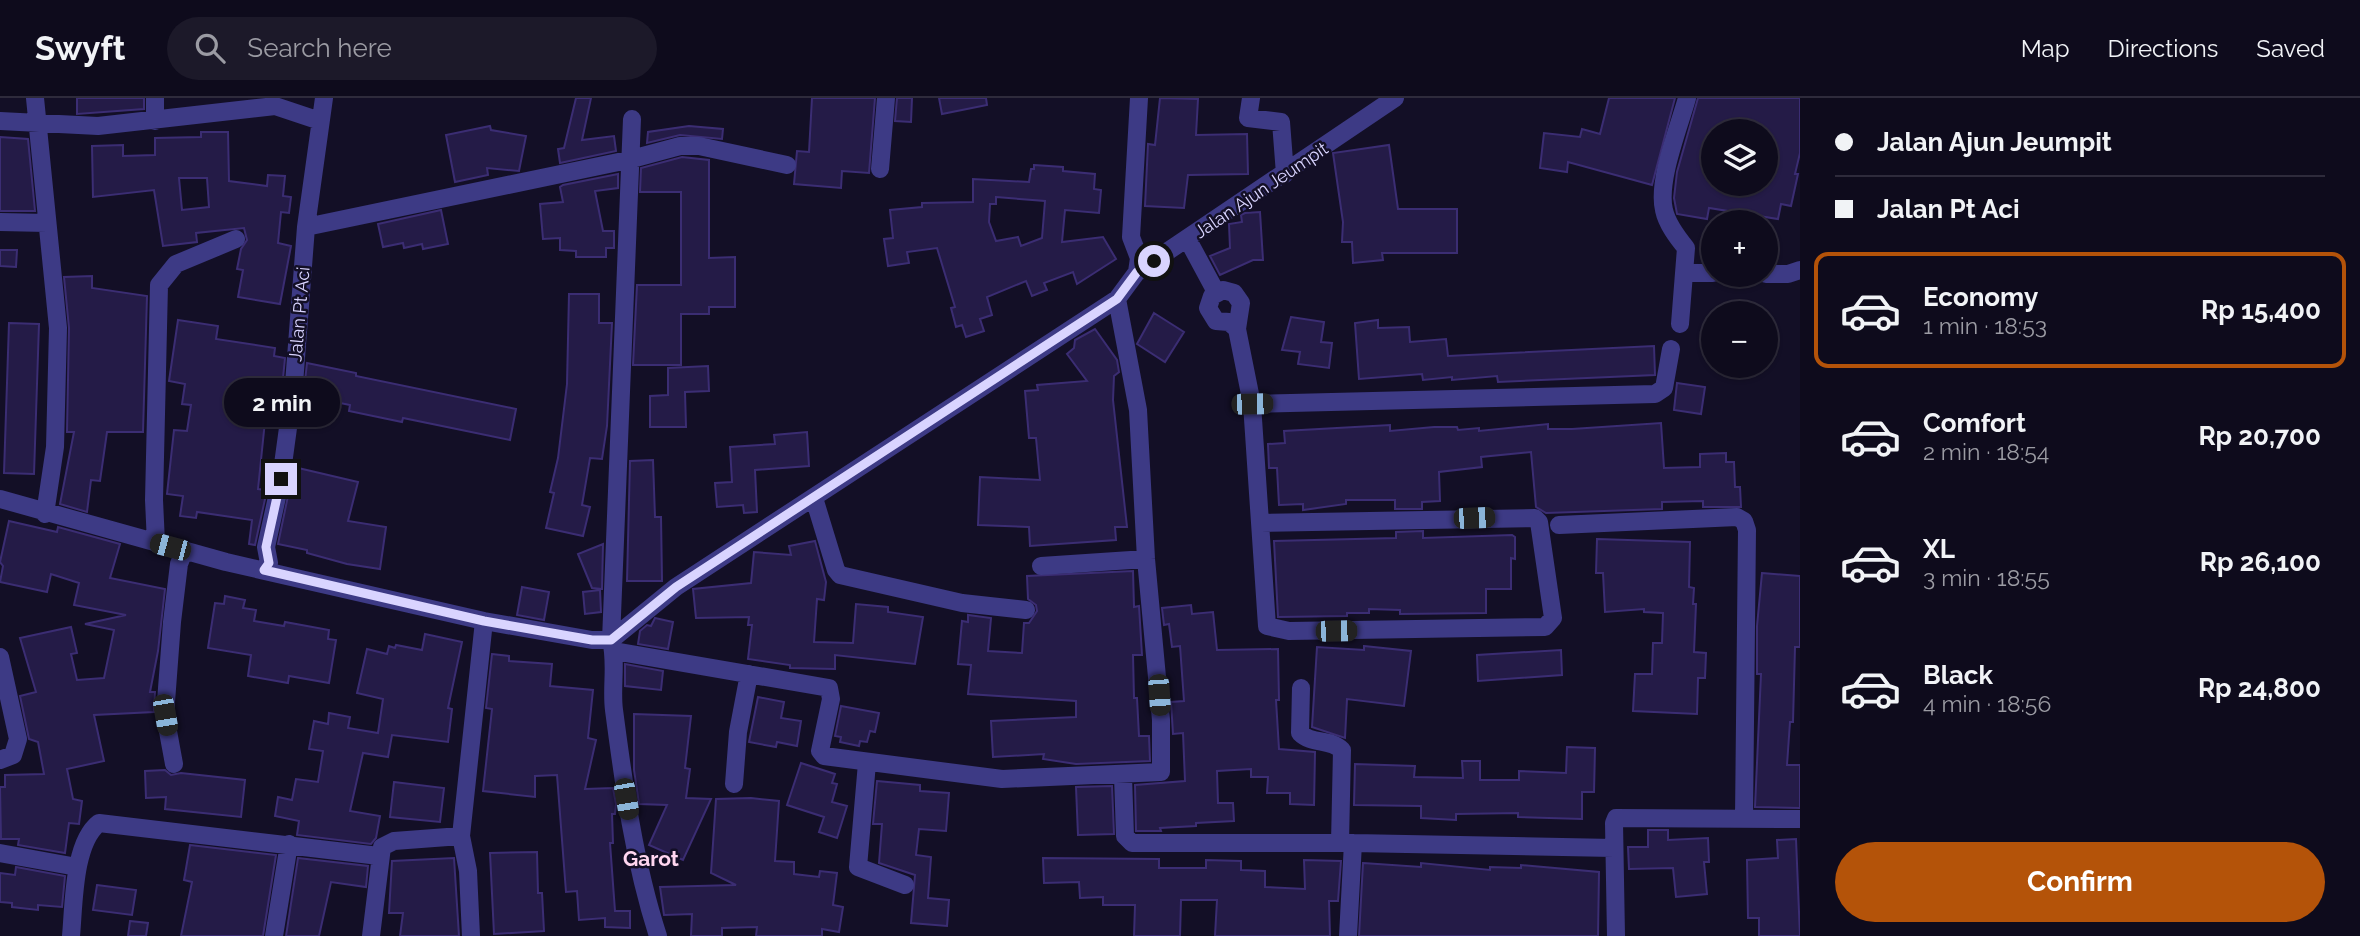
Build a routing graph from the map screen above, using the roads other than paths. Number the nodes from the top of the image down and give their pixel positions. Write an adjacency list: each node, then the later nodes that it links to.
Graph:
1 (35, 98): 11 (street)
2 (155, 98): 12 (street)
3 (324, 98): 13 (street, Jalan Pt Aci)
4 (886, 98): 16 (street)
5 (1139, 98): 23 (street)
6 (1251, 98): 17 (street)
7 (1395, 98): 17 (street, Jalan Ajun Jeumpit)
8 (1687, 98): 25 (street)
9 (632, 119): 14 (street)
10 (0, 121): 11 (street)
11 (37, 121): 12 (street); 19 (street)
12 (155, 121): 13 (street)
13 (320, 121): 20 (street, Jalan Pt Aci)
14 (628, 160): 15 (street); 20 (street); 46 (street)
15 (787, 165)
16 (880, 169)
17 (1285, 174): 22 (street, Jalan Ajun Jeumpit)
18 (0, 222): 19 (street)
19 (47, 223): 36 (street)
20 (306, 227): 42 (street, Jalan Pt Aci)
21 (236, 239): 39 (street)
22 (1188, 240): 23 (street, Jalan Ajun Jeumpit); 28 (street)
23 (1138, 265): 29 (street, Jalan Ajun Jeumpit)
24 (1800, 270): 27 (street)
25 (1686, 273): 26 (street); 30 (street)
26 (1701, 273)
27 (1778, 274)
28 (1216, 292): 31 (street); 31 (street)
29 (1117, 299): 34 (street, Jalan Ajun Jeumpit); 41 (street)
30 (1680, 324)
31 (1237, 329): 33 (street)
32 (1671, 349): 33 (street)
33 (1252, 404): 37 (street)
34 (814, 498): 44 (street); 46 (street, Jalan Ajun Jeumpit)
35 (0, 499): 36 (street)
36 (45, 514): 39 (street)
37 (1261, 523): 37 (street)
38 (1559, 525): 55 (street)
39 (156, 543): 40 (street)
40 (184, 551): 42 (street); 52 (street)
41 (1146, 559): 43 (street); 53 (street)
42 (266, 560): 45 (street)
43 (1041, 566)
44 (1026, 610)
45 (484, 621): 46 (street); 57 (street)
46 (612, 631): 48 (street); 69 (street)
47 (0, 657): 50 (street)
48 (749, 674): 51 (street); 54 (street)
49 (1301, 688): 58 (street)
50 (0, 760)
51 (867, 763): 53 (street); 64 (street)
52 (174, 764)
53 (1123, 776): 58 (street)
54 (734, 784)
55 (1744, 818): 56 (street); 60 (street)
56 (1800, 819)
57 (461, 836): 62 (street); 68 (street)
58 (1346, 843): 60 (street); 70 (street)
59 (289, 844): 62 (street); 63 (street); 66 (street)
60 (1614, 848): 71 (street)
61 (0, 853): 63 (street)
62 (379, 856): 67 (street)
63 (77, 867): 65 (street)
64 (905, 885)
65 (71, 936)
66 (274, 936)
67 (371, 936)
68 (471, 936)
69 (658, 936)
70 (1348, 936)
71 (1616, 936)

